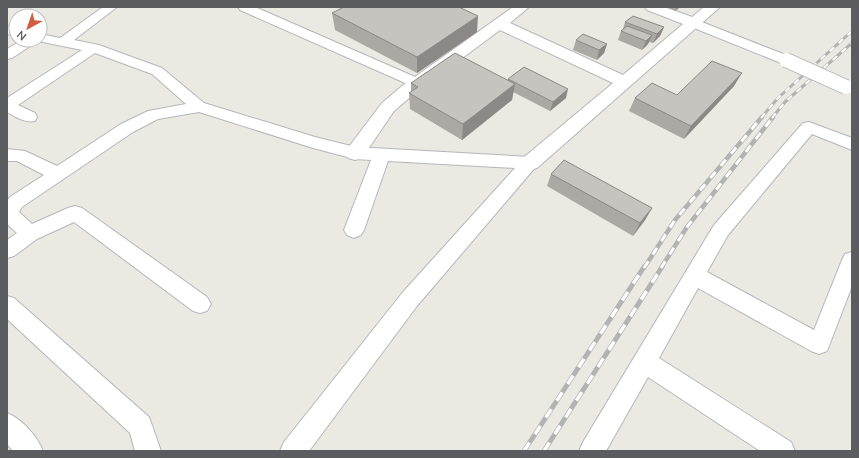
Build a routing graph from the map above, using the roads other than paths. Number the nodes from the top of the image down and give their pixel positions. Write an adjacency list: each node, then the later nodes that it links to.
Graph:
1 (112, 7): 9 (street)
2 (244, 7): 14 (street)
3 (522, 7): 7 (street)
4 (652, 7): 6 (street)
5 (712, 7): 6 (street)
6 (694, 23): 13 (street); 15 (street, bridge)
7 (498, 24): 13 (street); 14 (street)
8 (48, 39): 9 (street)
9 (63, 42): 11 (street)
10 (19, 48): 12 (street)
11 (94, 48): 16 (street); 17 (street)
12 (7, 55)
13 (625, 82): 23 (street)
14 (417, 83): 20 (street)
15 (849, 88)
16 (7, 105): 18 (street)
17 (199, 107): 20 (street); 24 (street)
18 (29, 117)
19 (852, 144): 29 (street)
20 (356, 152): 21 (street)
21 (382, 154): 23 (street); 25 (street)
22 (7, 155): 24 (street)
23 (530, 164): 37 (street)
24 (58, 174): 26 (street)
25 (354, 230)
26 (30, 234): 27 (street); 30 (street)
27 (7, 250)
28 (852, 260): 29 (street)
29 (694, 275): 32 (street)
30 (200, 304)
31 (7, 306): 36 (street)
32 (644, 361): 34 (street); 38 (street)
33 (7, 425): 35 (street)
34 (772, 448)
35 (30, 451)
36 (148, 451)
37 (293, 451)
38 (592, 451)

